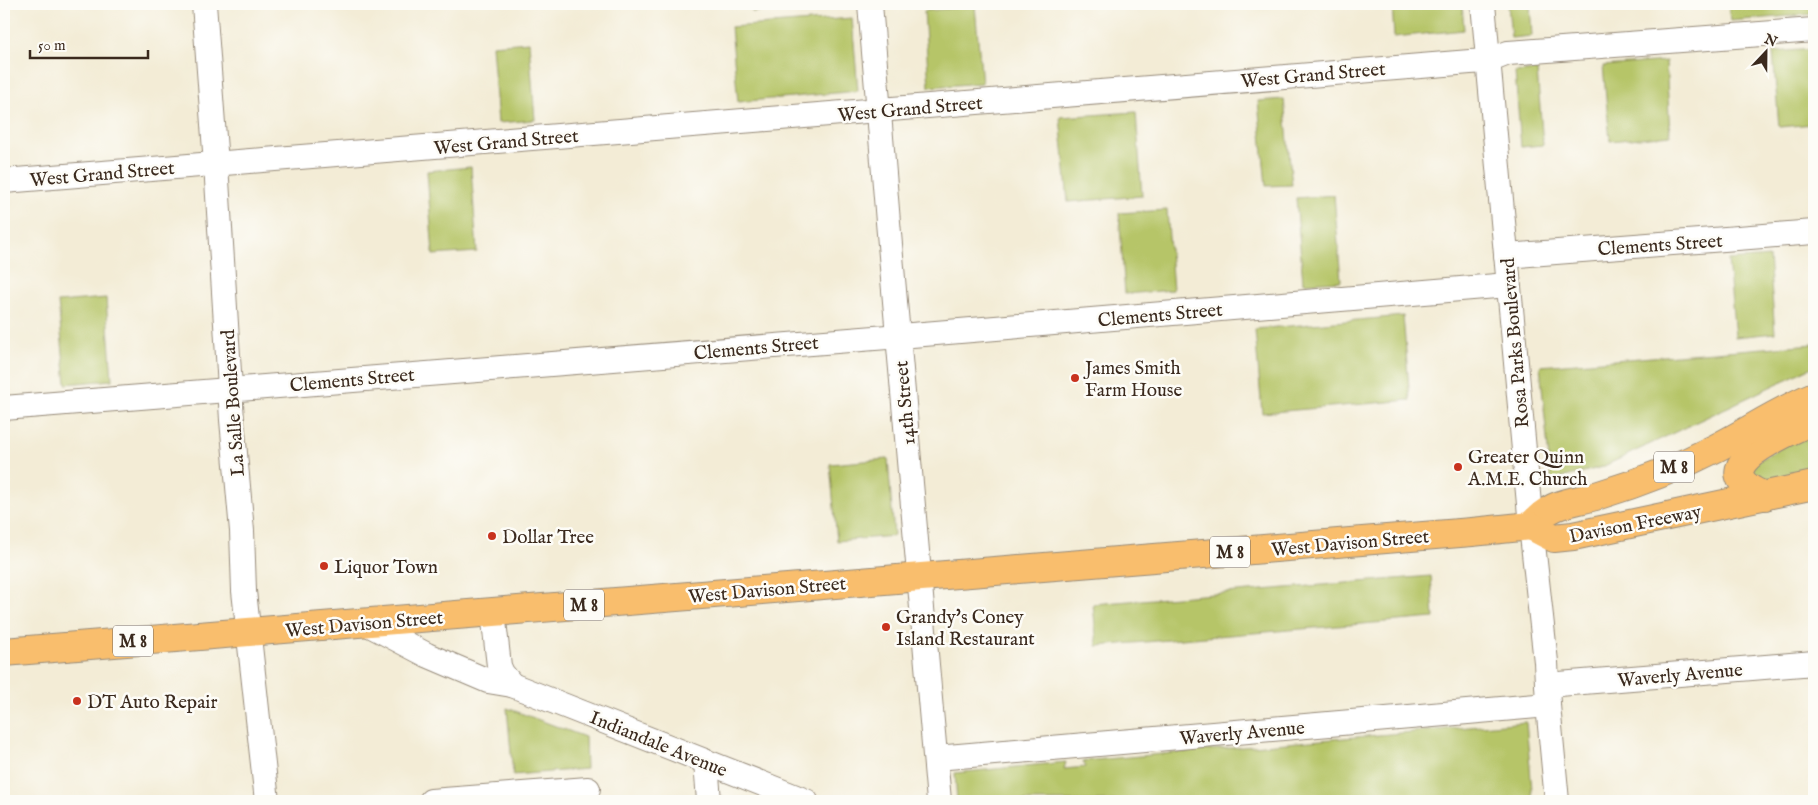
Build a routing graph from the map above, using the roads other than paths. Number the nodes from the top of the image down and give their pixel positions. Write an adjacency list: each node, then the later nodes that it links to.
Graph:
1 (204, 4): 7 (street, La Salle Boulevard)
2 (870, 4): 6 (street, 14th Street)
3 (1483, 4): 5 (street, Rosa Parks Boulevard)
4 (1814, 30): 5 (street, West Grand Street)
5 (1488, 61): 6 (street, West Grand Street); 10 (street, Rosa Parks Boulevard)
6 (880, 110): 7 (street, West Grand Street); 12 (street, 14th Street)
7 (216, 164): 8 (street, West Grand Street); 13 (street, La Salle Boulevard)
8 (4, 181)
9 (1814, 232): 10 (street, Clements Street)
10 (1506, 256): 11 (street, Rosa Parks Boulevard)
11 (1508, 285): 12 (street, Clements Street); 18 (street, Rosa Parks Boulevard)
12 (899, 336): 13 (street, Clements Street); 19 (street, 14th Street)
13 (231, 391): 15 (street, Clements Street); 22 (street, La Salle Boulevard)
14 (1811, 403): 17 (highway); 18 (highway, Davison Freeway / M 8)
15 (4, 408)
16 (1814, 485): 17 (highway, Davison Freeway / M 8)
17 (1765, 496): 18 (highway, Davison Freeway / M 8)
18 (1531, 526): 19 (highway, West Davison Street / M 8); 26 (street, Rosa Parks Boulevard)
19 (919, 576): 20 (highway, West Davison Street / M 8); 27 (street, 14th Street)
20 (493, 612): 21 (highway, West Davison Street / M 8); 25 (street)
21 (366, 623): 22 (highway, West Davison Street / M 8); 25 (street, Indiandale Avenue)
22 (249, 632): 23 (highway, West Davison Street / M 8); 30 (street, La Salle Boulevard)
23 (4, 652)
24 (1814, 663): 26 (street, Waverly Avenue)
25 (512, 685): 28 (street, Indiandale Avenue)
26 (1547, 695): 27 (street, Waverly Avenue); 35 (street, Rosa Parks Boulevard)
27 (936, 758): 34 (street, 14th Street)
28 (706, 762): 32 (street); 33 (street, Indiandale Avenue)
29 (588, 788): 31 (street)
30 (267, 801)
31 (431, 801)
32 (709, 801)
33 (806, 801)
34 (939, 801)
35 (1557, 801)

